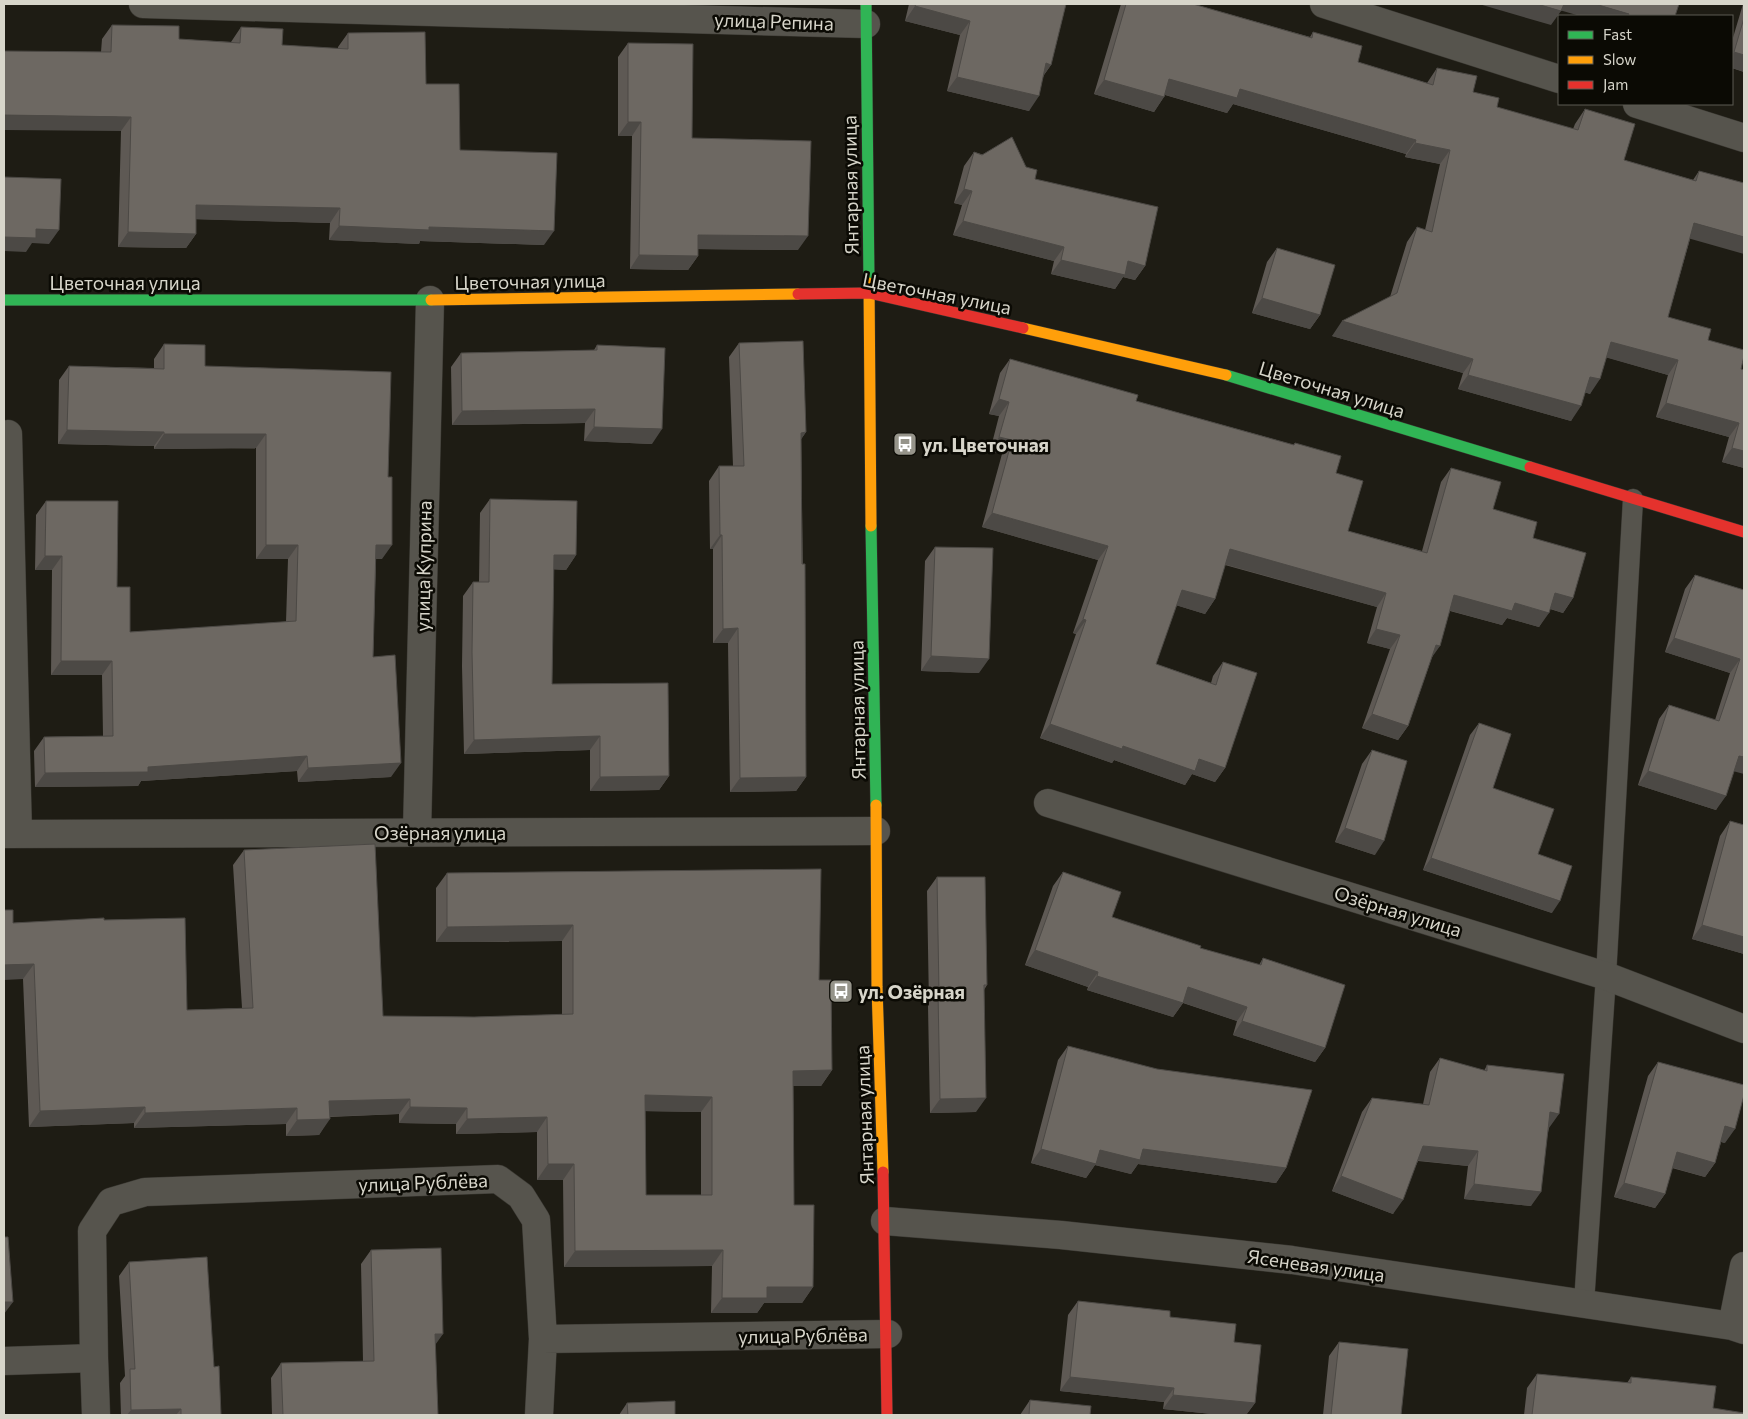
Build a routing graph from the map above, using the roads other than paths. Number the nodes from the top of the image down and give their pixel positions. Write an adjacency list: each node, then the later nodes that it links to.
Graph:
1 (143, 4): 3 (street, улица Репина)
2 (1324, 4): 4 (street)
3 (866, 14): 7 (street, Янтарная улица)
4 (1558, 79)
5 (1640, 105): 6 (street)
6 (1744, 138)
7 (869, 293): 9 (street, Цветочная улица); 11 (street, Цветочная улица); 14 (street, Янтарная улица)
8 (4, 300): 9 (street, Цветочная улица)
9 (430, 300): 15 (street, улица Куприна)
10 (8, 434): 16 (street)
11 (1632, 499): 12 (street, Цветочная улица); 17 (lane)
12 (1744, 532)
13 (1048, 803): 17 (street, Озёрная улица)
14 (876, 831): 15 (street, Озёрная улица); 19 (street, Янтарная улица)
15 (417, 832): 16 (street, Озёрная улица)
16 (11, 834)
17 (1606, 976): 18 (street, Озёрная улица); 21 (lane)
18 (1744, 1029)
19 (885, 1220): 21 (street, Ясеневая улица); 23 (street, Янтарная улица)
20 (1744, 1266): 22 (street)
21 (1584, 1303): 22 (street, Ясеневая улица)
22 (1738, 1328)
23 (888, 1334): 24 (street, улица Рублёва); 29 (street, Янтарная улица)
24 (543, 1339): 25 (street, улица Рублёва); 28 (street)
25 (94, 1358): 26 (street); 27 (street, улица Рублёва)
26 (4, 1361)
27 (96, 1415)
28 (539, 1415)
29 (887, 1415)

